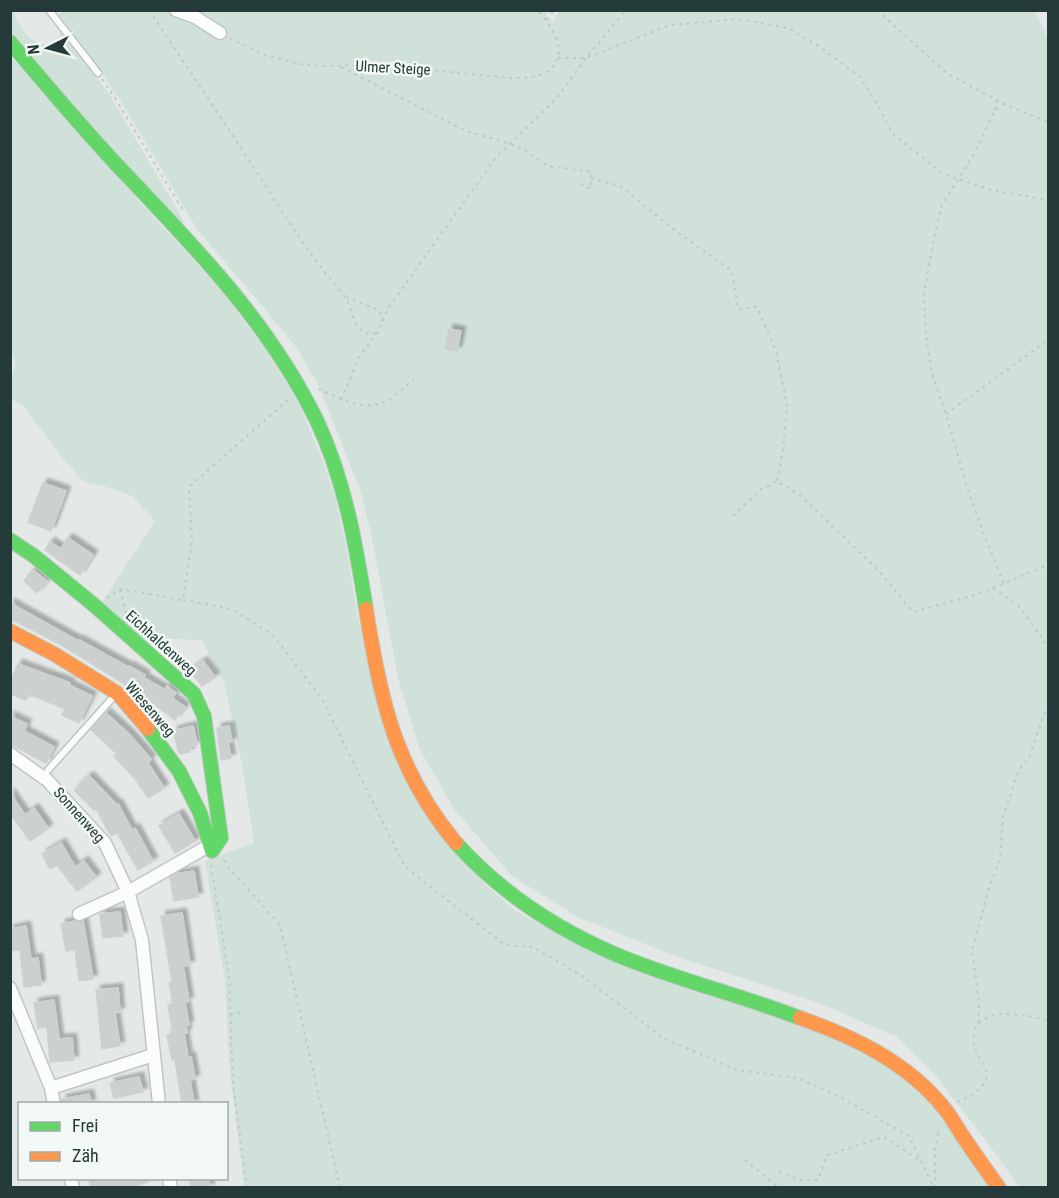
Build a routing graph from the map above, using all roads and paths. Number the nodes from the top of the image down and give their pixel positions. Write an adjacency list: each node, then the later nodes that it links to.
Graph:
1 (48, 10): 14 (lane)
2 (149, 10): 25 (path)
3 (176, 10): 9 (street)
4 (537, 10): 8 (path)
5 (554, 10): 8 (path)
6 (626, 10): 12 (path)
7 (877, 10): 15 (path)
8 (547, 20): 11 (path)
9 (220, 33): 13 (path, Ulmer Steige)
10 (10, 42): 30 (street)
11 (558, 58): 12 (path); 13 (path, Ulmer Steige)
12 (586, 58): 19 (path); 21 (path)
13 (338, 66): 19 (path)
14 (98, 73): 24 (path)
15 (997, 99): 16 (path); 17 (path)
16 (1004, 104): 17 (path); 18 (path)
17 (995, 110): 21 (path)
18 (1048, 122)
19 (508, 143): 20 (path); 26 (path)
20 (591, 178): 22 (path); 33 (path)
21 (958, 179): 23 (path); 32 (path)
22 (581, 184)
23 (1048, 200)
24 (184, 212)
25 (345, 297): 26 (path); 27 (path)
26 (382, 325): 27 (path)
27 (377, 333): 31 (path)
28 (1048, 340): 32 (path)
29 (414, 380): 31 (path)
30 (300, 389): 31 (path); 39 (path); 59 (street)
31 (341, 399)
32 (946, 414): 37 (path)
33 (777, 481): 34 (path); 38 (path)
34 (734, 516)
35 (10, 540): 46 (street, Eichhaldenweg)
36 (1048, 565): 37 (path)
37 (1004, 583): 38 (path)
38 (993, 588): 41 (path)
39 (120, 589)
40 (10, 632): 42 (street, Wiesenweg)
41 (1048, 646)
42 (117, 693): 45 (lane); 46 (street, Wiesenweg)
43 (1048, 707): 54 (path)
44 (10, 754): 48 (street, Sonnenweg)
45 (48, 770)
46 (213, 848): 48 (street); 52 (path)
47 (229, 868): 65 (path)
48 (128, 892): 49 (street); 55 (street, Sonnenweg)
49 (79, 914)
50 (10, 988): 56 (street)
51 (241, 1013): 52 (path)
52 (230, 1014): 64 (path)
53 (1048, 1020): 54 (path)
54 (978, 1023): 59 (path)
55 (153, 1055): 56 (street); 58 (street, Sonnenweg)
56 (51, 1088): 57 (street)
57 (54, 1102)
58 (159, 1102)
59 (948, 1106): 68 (street)
60 (939, 1129): 67 (path)
61 (745, 1160): 66 (path)
62 (922, 1162): 63 (path)
63 (779, 1172)
64 (247, 1188)
65 (340, 1188)
66 (779, 1188)
67 (935, 1188)
68 (999, 1188)

